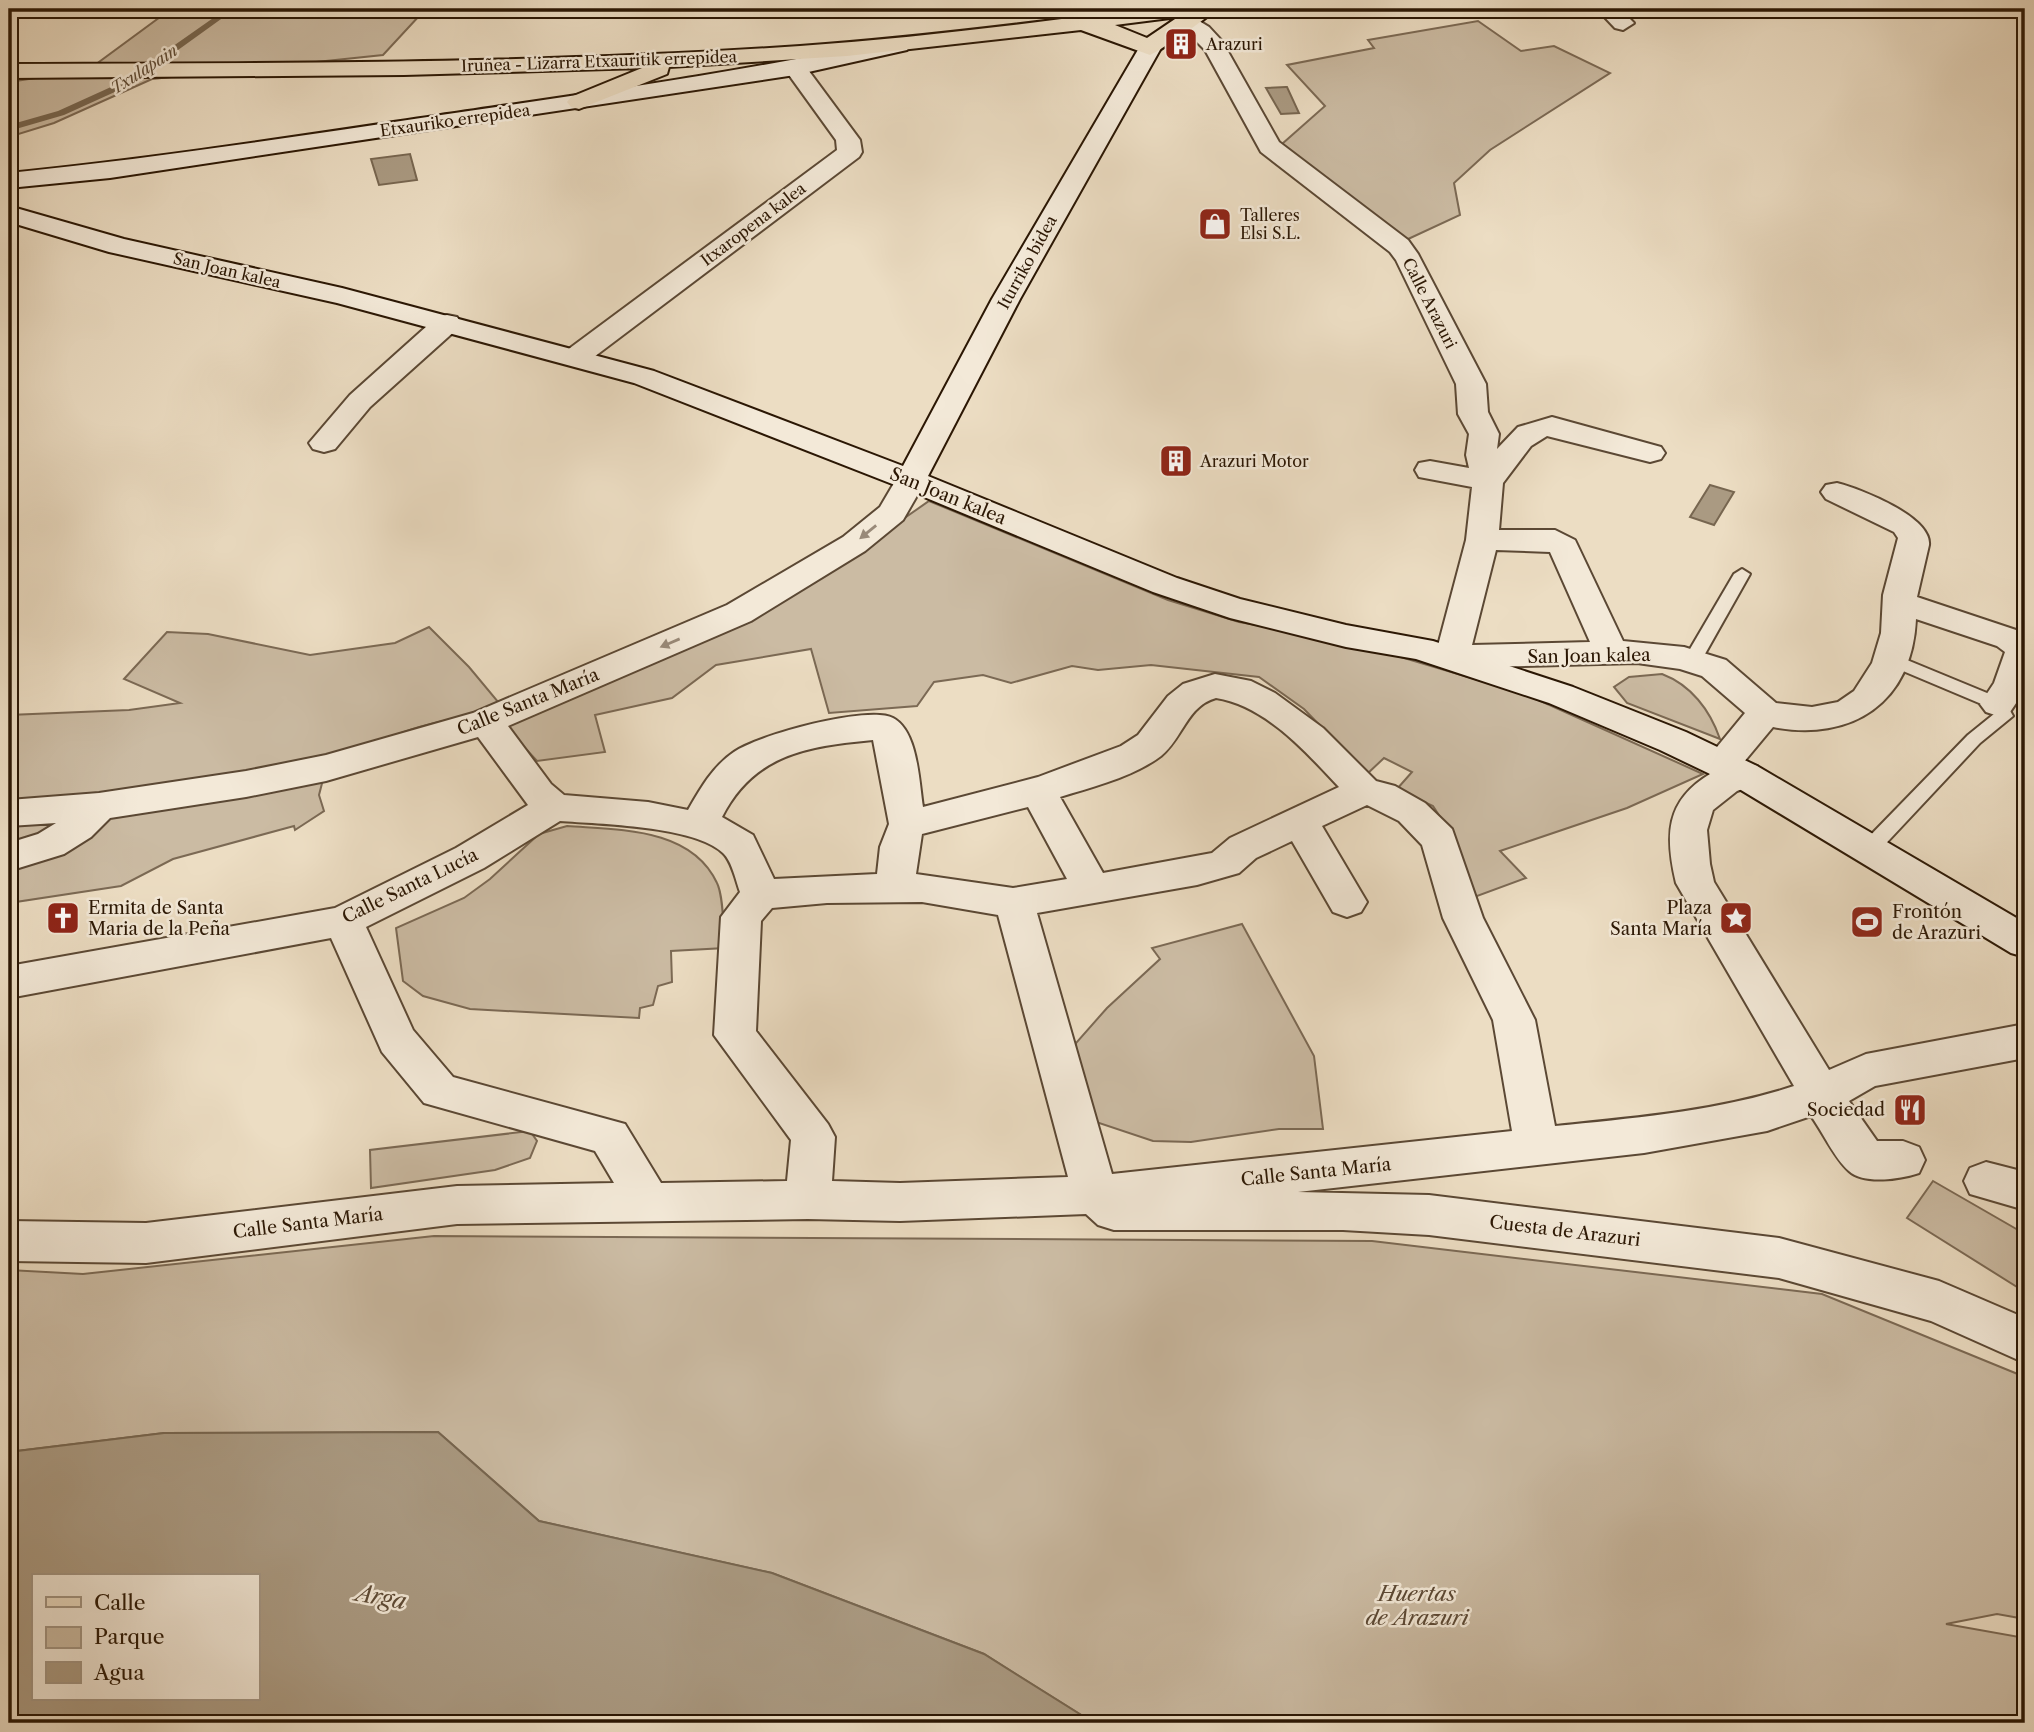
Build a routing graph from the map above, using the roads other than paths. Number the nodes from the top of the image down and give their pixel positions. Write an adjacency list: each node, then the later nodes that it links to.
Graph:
1 (1194, 12): 2 (main road, Iruñea - Lizarra Etxauritik errepidea); 5 (main road); 21 (street, Calle Arazuri)
2 (1133, 16): 3 (main road, Iruñea - Lizarra Etxauritik errepidea); 5 (main road)
3 (1060, 26): 4 (main road, Iruñea - Lizarra Etxauritik errepidea); 5 (main road)
4 (994, 34): 6 (main road, Iruñea - Lizarra Etxauritik errepidea); 7 (main road)
5 (1155, 42): 20 (street, Iturriko bidea)
6 (899, 45): 7 (main road, Iruñea - Lizarra Etxauritik errepidea); 9 (street, Etxauriko errepidea)
7 (684, 59): 8 (main road, Iruñea - Lizarra Etxauritik errepidea); 11 (main road); 12 (main road)
8 (556, 65): 10 (main road, Iruñea - Lizarra Etxauritik errepidea); 12 (main road)
9 (795, 68): 11 (street, Etxauriko errepidea); 16 (street, Itxaropena kalea)
10 (9, 71)
11 (673, 88): 12 (street, Etxauriko errepidea)
12 (579, 102): 13 (street, Etxauriko errepidea)
13 (9, 183)
14 (9, 214): 15 (street, San Joan kalea)
15 (447, 323): 16 (street, San Joan kalea); 17 (street)
16 (576, 357): 20 (street, San Joan kalea)
17 (324, 443)
18 (1650, 453): 21 (street)
19 (1430, 470): 21 (street)
20 (911, 480): 27 (street, San Joan kalea); 32 (street, Calle Santa María, one-way to 32)
21 (1488, 481): 23 (street)
22 (1837, 492): 25 (street)
23 (1482, 540): 26 (street); 27 (street)
24 (1742, 574): 29 (lane)
25 (1900, 603): 28 (street); 30 (street)
26 (1612, 653): 27 (street, San Joan kalea); 29 (street, San Joan kalea)
27 (1452, 657): 33 (street, San Joan kalea)
28 (1890, 659): 30 (lane); 31 (street)
29 (1692, 661): 31 (street, San Joan kalea)
30 (1998, 704): 42 (lane)
31 (1765, 713): 33 (street)
32 (486, 722): 36 (street, Calle Santa María); 37 (street)
33 (1733, 770): 42 (street, San Joan kalea); 53 (street)
34 (1037, 790): 35 (street); 40 (street); 45 (street)
35 (1364, 791): 39 (street); 54 (street)
36 (99, 806): 38 (street, Calle Santa María); 43 (street)
37 (554, 807): 41 (street); 49 (street, Calle Santa Lucía)
38 (9, 813)
39 (1300, 821): 45 (street); 47 (street)
40 (908, 824): 41 (street); 44 (street)
41 (699, 825): 46 (street)
42 (1869, 849): 50 (street, San Joan kalea)
43 (9, 857)
44 (897, 889): 46 (street); 48 (street)
45 (1093, 889): 48 (street)
46 (761, 895): 57 (street)
47 (1347, 902)
48 (1013, 904): 56 (street)
49 (343, 921): 51 (street, Calle Santa Lucía); 58 (street)
50 (2025, 942)
51 (9, 982)
52 (2025, 1041): 53 (street)
53 (1821, 1095): 54 (street, Calle Santa María); 55 (street)
54 (1537, 1146): 56 (street, Calle Santa María)
55 (1903, 1160)
56 (1095, 1195): 57 (street, Calle Santa María); 60 (street, Cuesta de Arazuri)
57 (808, 1200): 58 (street, Calle Santa María)
58 (650, 1204): 59 (street, Calle Santa María)
59 (9, 1241)
60 (2025, 1341)

